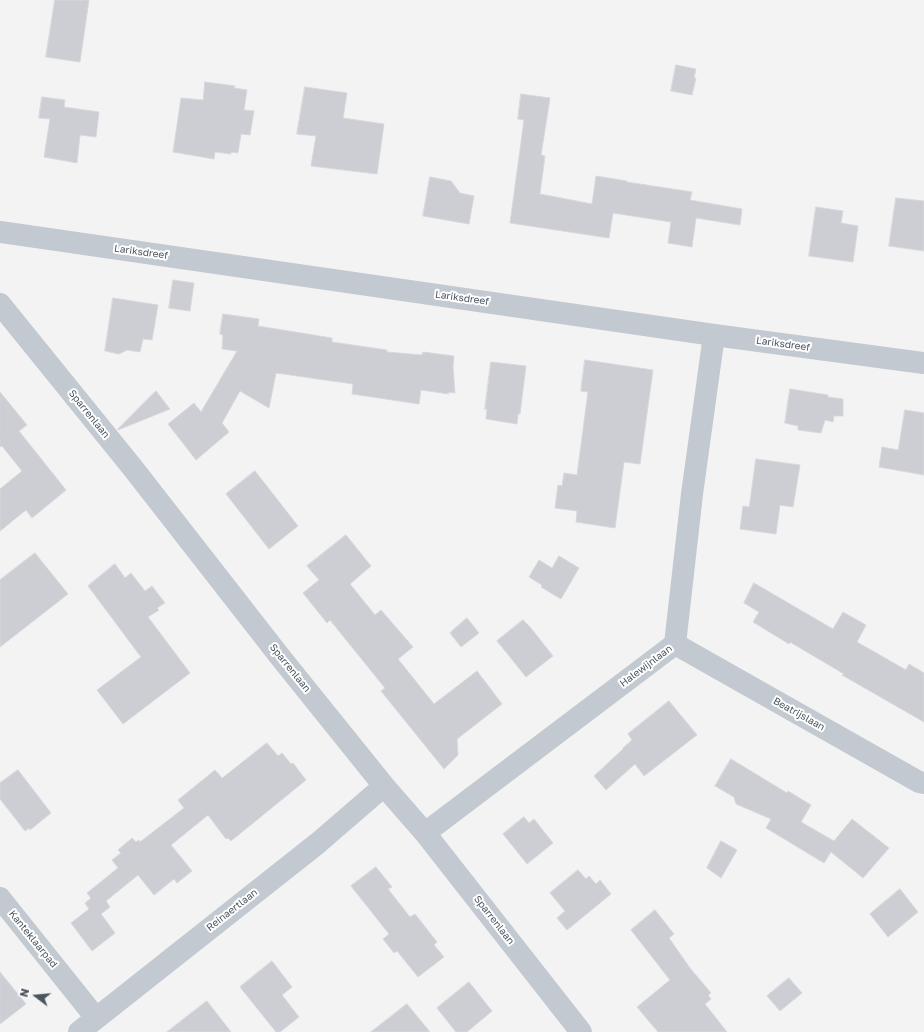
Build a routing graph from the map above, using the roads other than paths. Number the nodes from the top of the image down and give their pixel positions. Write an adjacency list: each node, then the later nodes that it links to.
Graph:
1 (0, 232): 3 (street, Lariksdreef)
2 (0, 304): 7 (street, Sparrenlaan)
3 (714, 335): 4 (street, Lariksdreef); 5 (street, Halewijnlaan)
4 (924, 363)
5 (675, 644): 6 (street, Beatrijslaan); 8 (street, Halewijnlaan)
6 (924, 783)
7 (384, 786): 8 (street, Sparrenlaan); 10 (street, Reinaertlaan)
8 (425, 833): 12 (street, Sparrenlaan)
9 (0, 898): 10 (street, Kanteklaarpad)
10 (96, 1018): 11 (street, Reinaertlaan)
11 (79, 1032)
12 (582, 1032)

